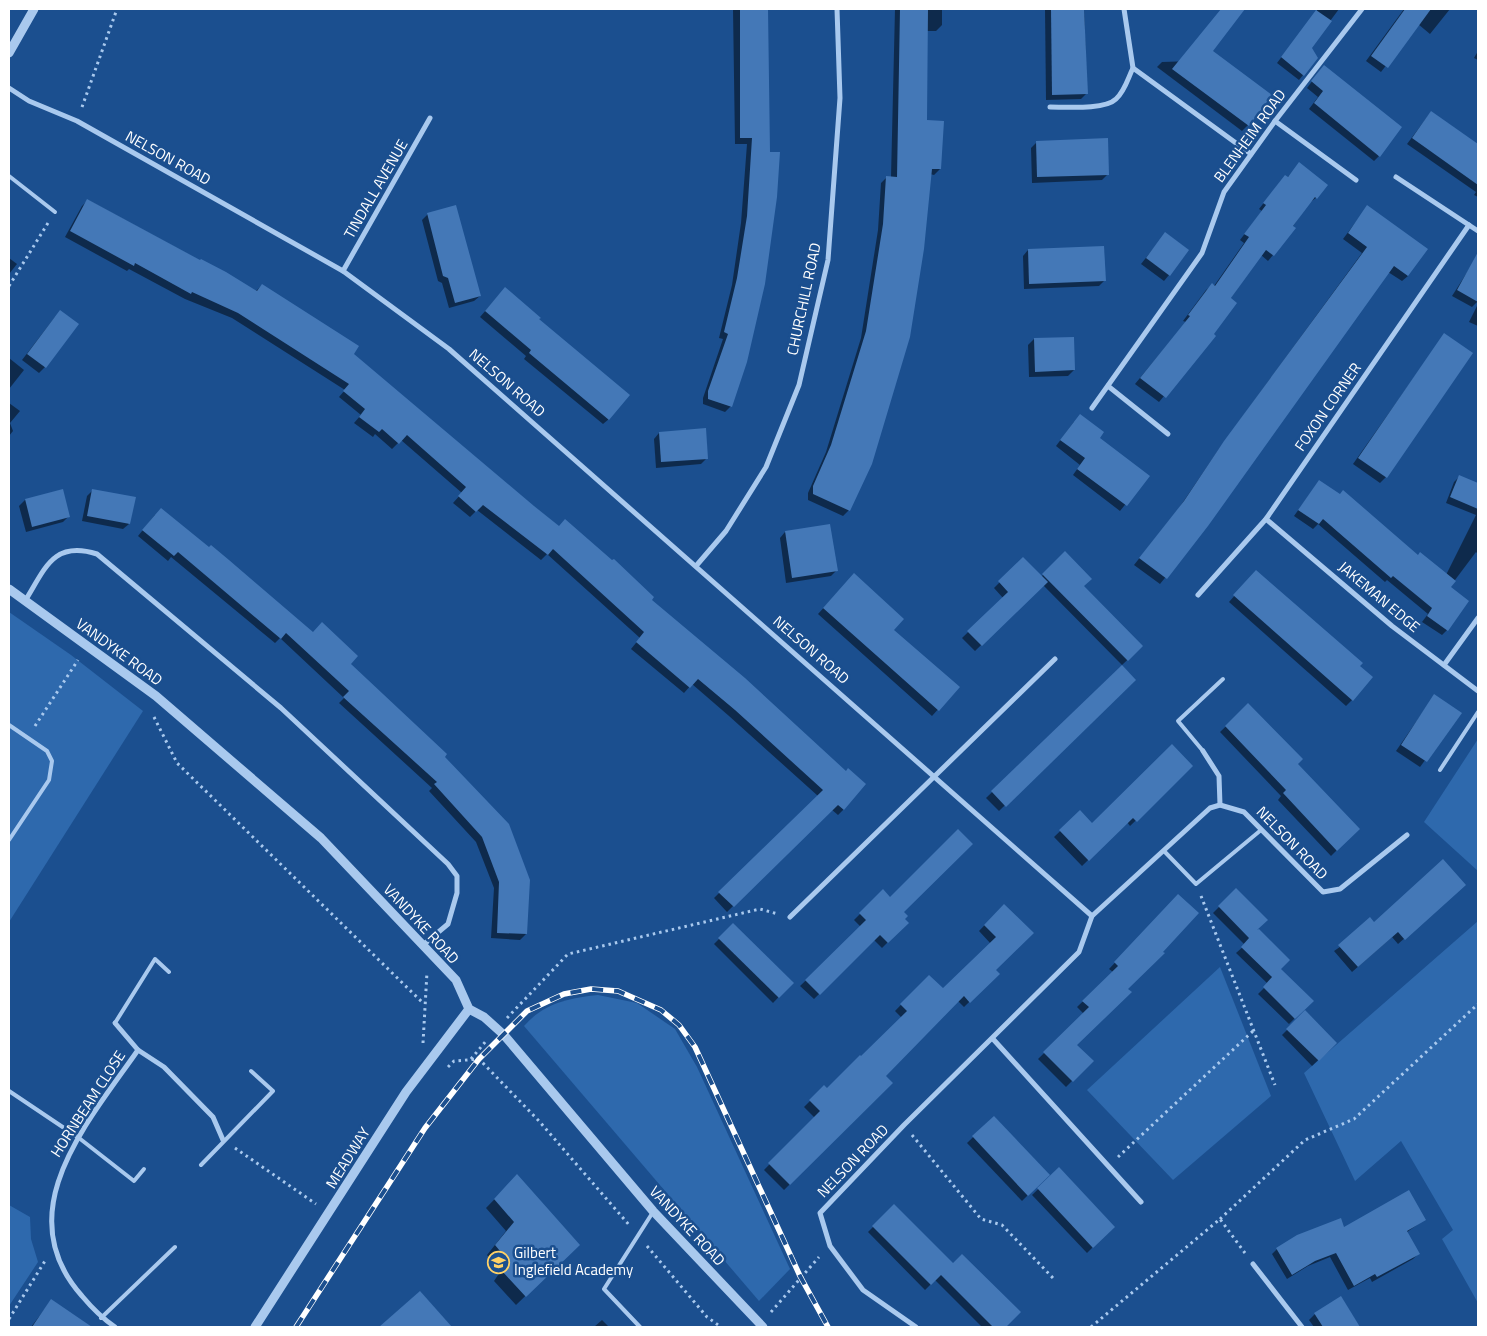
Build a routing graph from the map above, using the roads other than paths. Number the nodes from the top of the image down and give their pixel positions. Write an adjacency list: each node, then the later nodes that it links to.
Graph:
1 (34, 9): 5 (street)
2 (837, 9): 23 (street, CHURCHILL ROAD)
3 (1124, 9): 6 (street)
4 (1362, 9): 10 (street, BLENHEIM ROAD)
5 (9, 53)
6 (1133, 68): 8 (street); 11 (street)
7 (9, 88): 18 (street, NELSON ROAD)
8 (1050, 107)
9 (430, 118): 18 (street, TINDALL AVENUE)
10 (1275, 121): 11 (street, BLENHEIM ROAD); 14 (street)
11 (1251, 154): 19 (street, BLENHEIM ROAD)
12 (9, 176): 15 (lane)
13 (1396, 178): 16 (street)
14 (1356, 180)
15 (55, 212)
16 (1469, 225): 17 (street); 22 (street, FOXON CORNER)
17 (1478, 230)
18 (343, 272): 23 (street, NELSON ROAD)
19 (1108, 386): 20 (street, BLENHEIM ROAD); 21 (street)
20 (1092, 408)
21 (1168, 434)
22 (1266, 519): 25 (street, FOXON CORNER); 29 (street, JAKEMAN EDGE)
23 (696, 566): 36 (street, NELSON ROAD)
24 (9, 589): 26 (street, VANDYKE ROAD)
25 (1198, 595)
26 (25, 601): 44 (street, VANDYKE ROAD); 44 (street)
27 (1478, 618): 29 (street)
28 (1055, 659): 36 (street)
29 (1444, 665): 31 (street, JAKEMAN EDGE)
30 (1223, 680): 34 (lane)
31 (1478, 691)
32 (1478, 712): 35 (lane)
33 (9, 724): 40 (lane)
34 (1203, 751): 37 (street)
35 (1440, 770)
36 (934, 775): 42 (street, NELSON ROAD); 43 (street)
37 (1220, 805): 38 (street, NELSON ROAD); 41 (street, NELSON ROAD)
38 (1261, 830): 39 (street, NELSON ROAD); 41 (lane)
39 (1407, 835)
40 (9, 840)
41 (1164, 851): 42 (street, NELSON ROAD)
42 (1092, 916): 48 (street, NELSON ROAD)
43 (790, 917)
44 (423, 945): 46 (street, VANDYKE ROAD)
45 (169, 972): 47 (lane)
46 (469, 1008): 57 (street, VANDYKE ROAD); 62 (street, MEADWAY)
47 (115, 1023): 49 (street, HORNBEAM CLOSE)
48 (993, 1039): 56 (street); 65 (street, NELSON ROAD)
49 (138, 1050): 52 (street, HORNBEAM CLOSE); 53 (street, HORNBEAM CLOSE)
50 (252, 1071): 53 (lane)
51 (9, 1091): 52 (lane)
52 (79, 1138): 55 (lane); 60 (street, HORNBEAM CLOSE)
53 (223, 1140): 54 (lane)
54 (201, 1165)
55 (144, 1169)
56 (1141, 1202)
57 (653, 1211): 63 (lane); 64 (street, VANDYKE ROAD)
58 (175, 1247): 60 (lane)
59 (1253, 1264): 66 (street)
60 (101, 1318): 61 (street, HORNBEAM CLOSE)
61 (114, 1327)
62 (255, 1327)
63 (640, 1327)
64 (762, 1327)
65 (916, 1327)
66 (1302, 1327)

